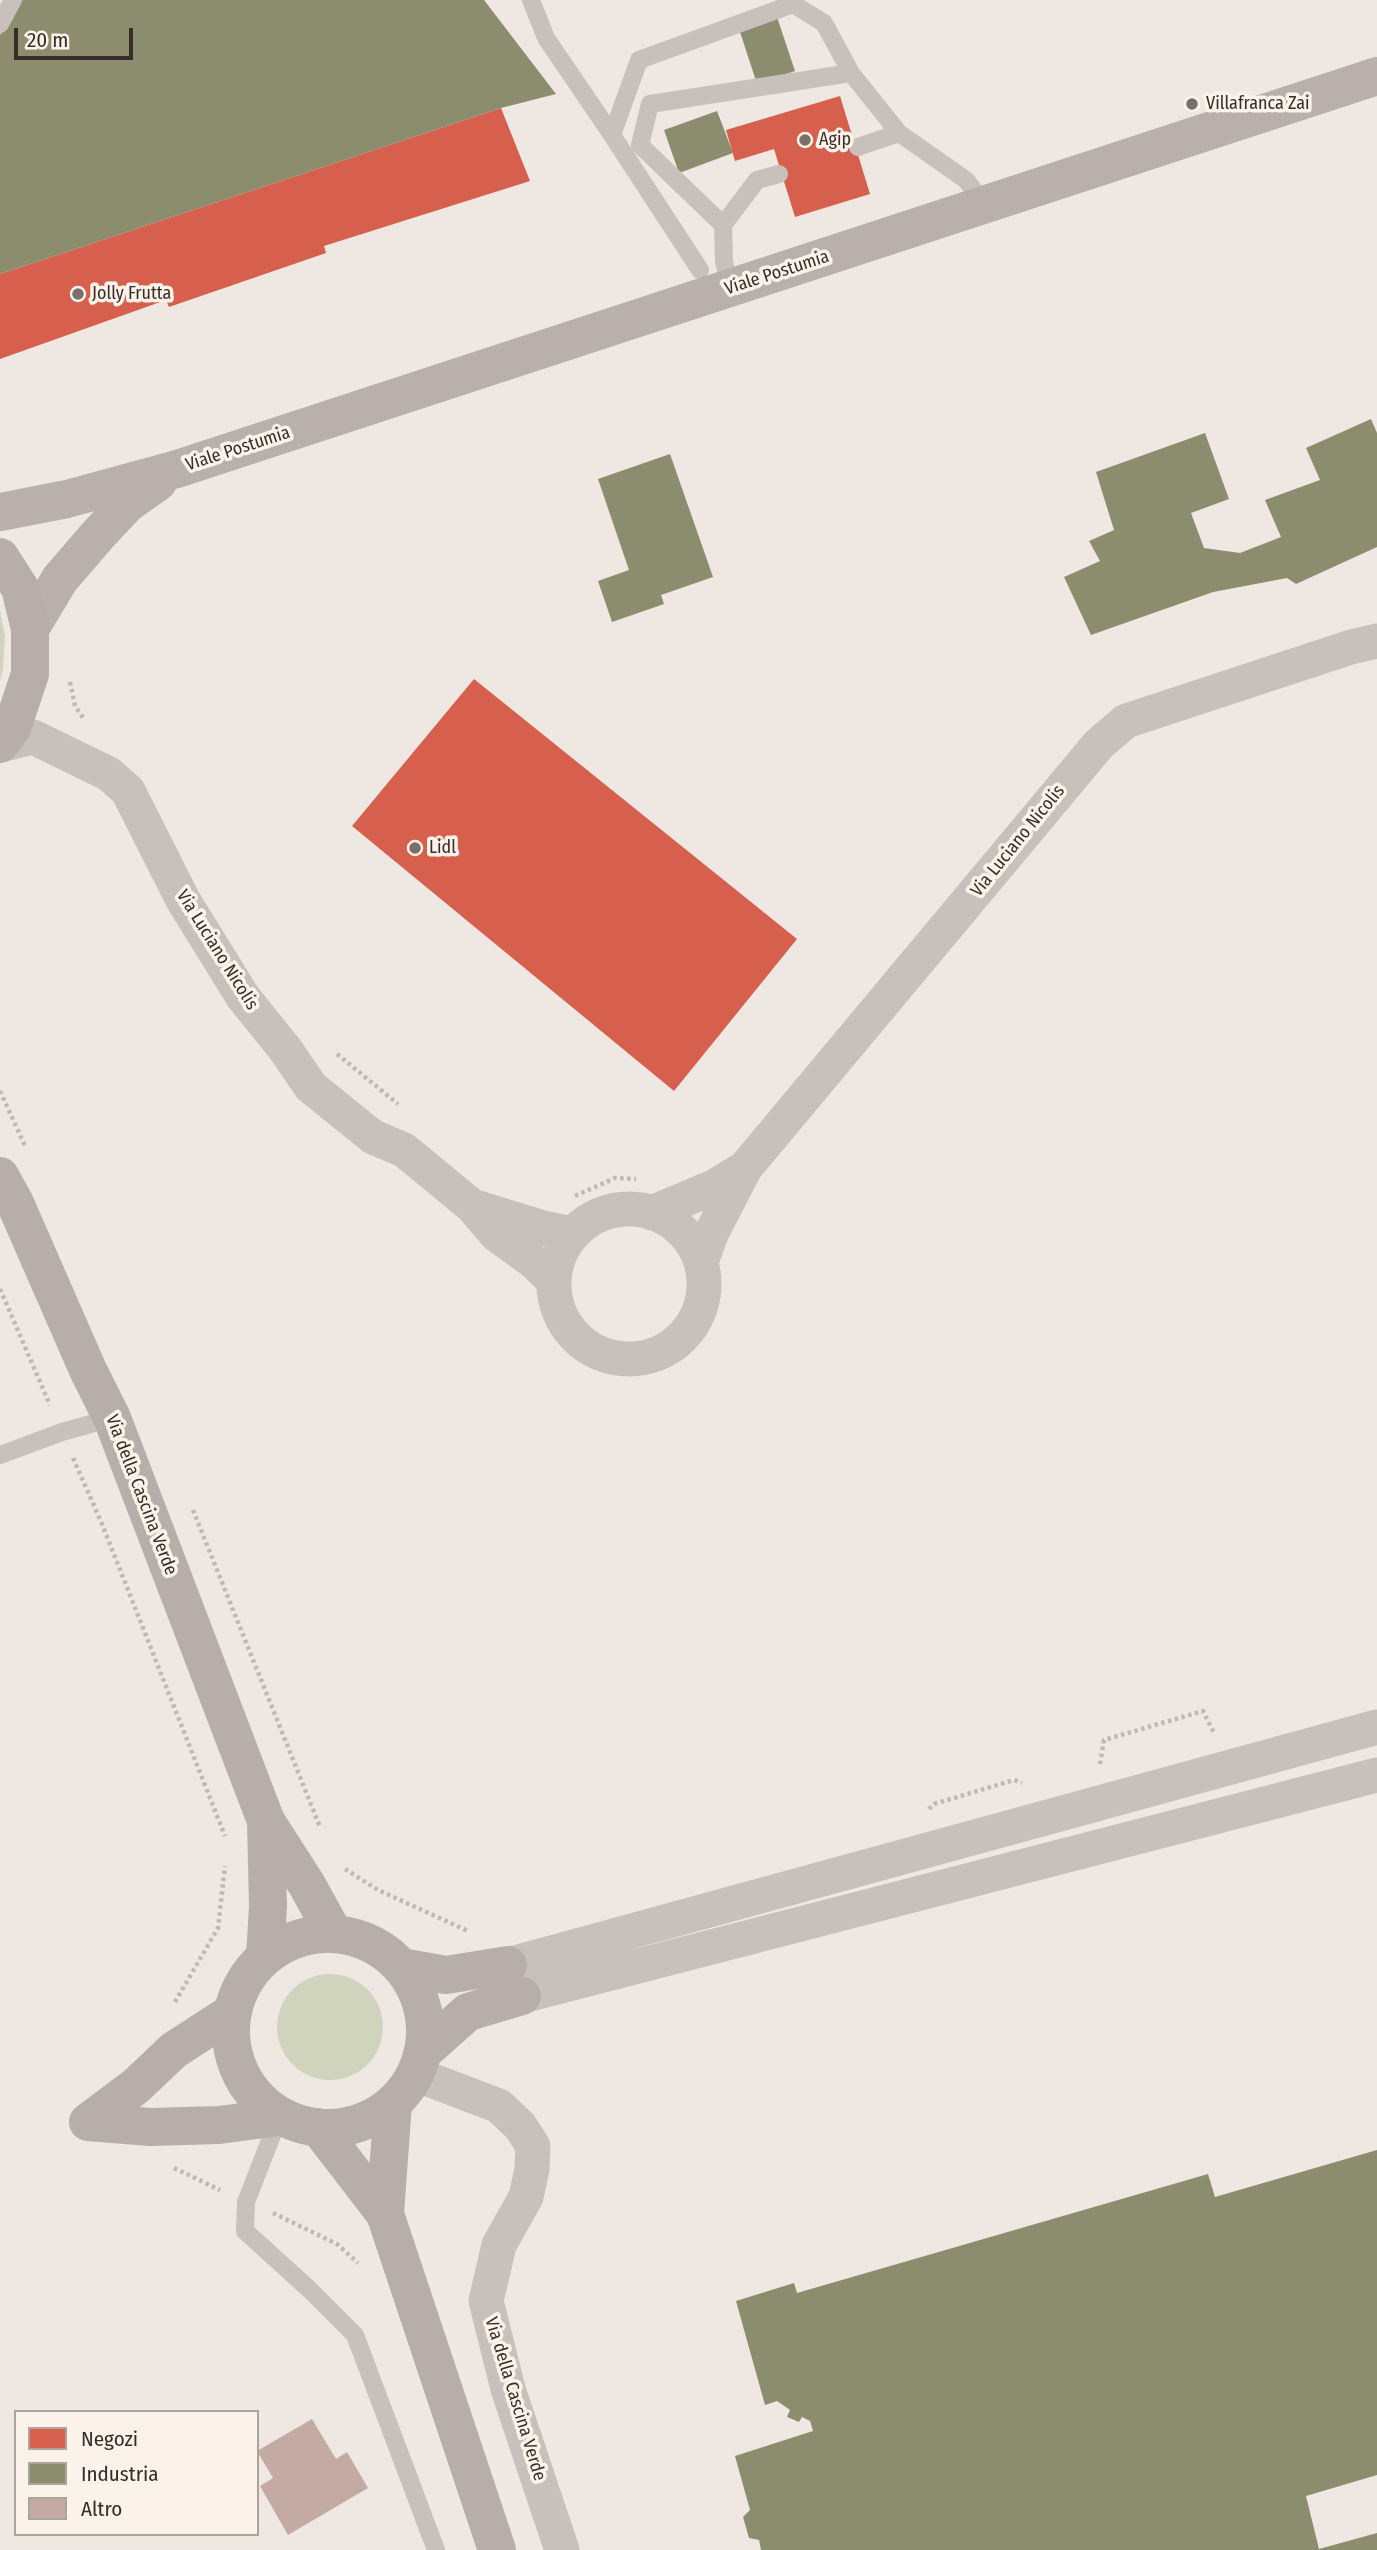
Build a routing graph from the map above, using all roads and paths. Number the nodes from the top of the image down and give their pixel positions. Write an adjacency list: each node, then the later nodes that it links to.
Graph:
1 (13, 0): 3 (lane)
2 (531, 0): 7 (lane)
3 (0, 24)
4 (851, 73): 6 (lane); 7 (lane); 11 (lane)
5 (1377, 76): 10 (main road, Viale Postumia)
6 (899, 133): 8 (lane); 10 (lane)
7 (611, 135): 12 (lane)
8 (858, 147)
9 (779, 174): 11 (lane)
10 (985, 205): 12 (main road, Viale Postumia)
11 (723, 225): 12 (lane)
12 (716, 279): 13 (main road, Viale Postumia)
13 (177, 469): 14 (main road, Viale Postumia); 16 (main road, Viale Postumia)
14 (0, 512)
15 (0, 557): 16 (main road)
16 (30, 629): 20 (main road)
17 (1377, 641): 25 (street, Via Luciano Nicolis)
18 (70, 673): 19 (path)
19 (91, 727)
20 (0, 744): 28 (street, Via Luciano Nicolis)
21 (327, 1046): 23 (path)
22 (0, 1091): 24 (path)
23 (400, 1105)
24 (14, 1164): 34 (main road, Via della Cascina Verde)
25 (746, 1168): 29 (street, Via Luciano Nicolis); 31 (street, Via Luciano Nicolis)
26 (648, 1179): 27 (path)
27 (572, 1197)
28 (472, 1206): 30 (street, Via Luciano Nicolis); 32 (street, Via Luciano Nicolis)
29 (652, 1213): 30 (street, Via Luciano Nicolis); 31 (street, Via Luciano Nicolis)
30 (572, 1234): 32 (street, Via Luciano Nicolis)
31 (701, 1262): 32 (street, Via Luciano Nicolis)
32 (553, 1280)
33 (0, 1289): 35 (path)
34 (112, 1419): 35 (lane); 44 (main road, Via della Cascina Verde)
35 (62, 1432): 36 (lane); 46 (path)
36 (0, 1455)
37 (188, 1499): 45 (path)
38 (1377, 1727): 53 (street)
39 (1226, 1730): 40 (path)
40 (1098, 1771)
41 (1377, 1775): 53 (street)
42 (1032, 1788): 43 (path)
43 (925, 1814)
44 (266, 1821): 49 (main road); 51 (main road)
45 (323, 1836)
46 (226, 1840)
47 (225, 1853): 54 (path)
48 (344, 1869): 50 (path)
49 (334, 1934): 51 (main road); 52 (main road)
50 (480, 1936)
51 (265, 1957): 55 (main road)
52 (401, 1967): 53 (main road); 56 (main road)
53 (515, 1981): 56 (main road)
54 (169, 2012)
55 (233, 2012): 57 (main road); 57 (main road)
56 (410, 2076): 58 (main road); 59 (main road); 62 (street, Via della Cascina Verde)
57 (280, 2116): 58 (main road); 60 (lane)
58 (318, 2127): 59 (main road)
59 (385, 2214): 61 (main road)
60 (436, 2550)
61 (497, 2550)
62 (562, 2550)

